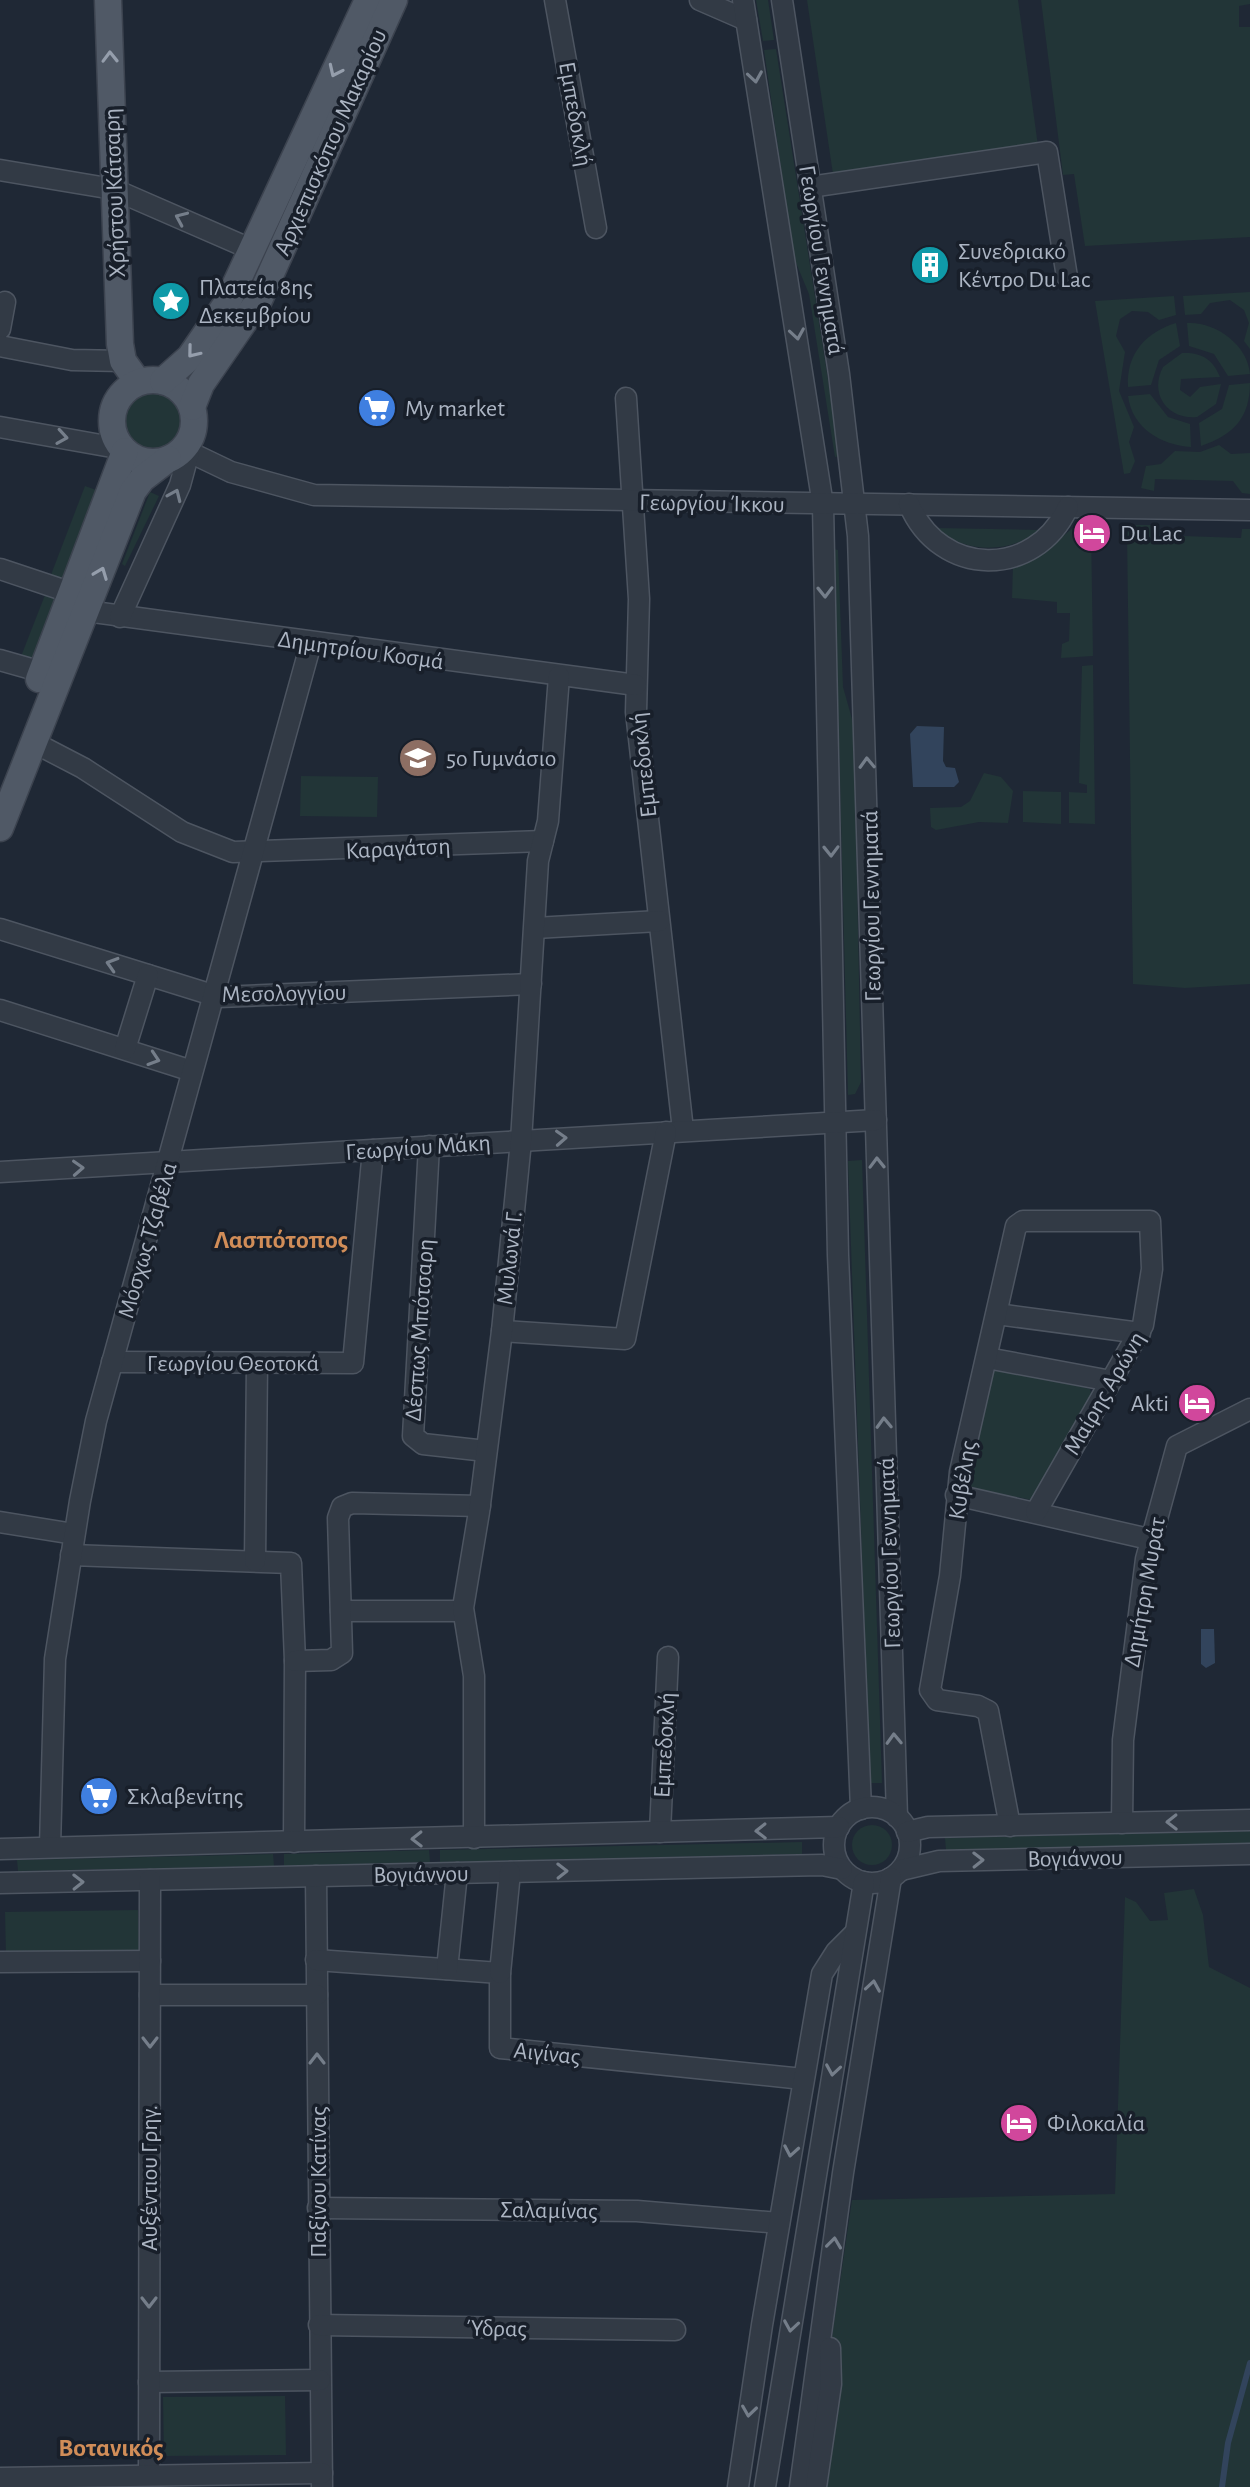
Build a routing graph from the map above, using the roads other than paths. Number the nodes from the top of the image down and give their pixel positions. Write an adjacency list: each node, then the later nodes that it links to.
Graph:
1 (108, 0): 10 (main road, Χρήστου Κάτσαρη, one-way to 1)
2 (368, 0): 12 (main road, Αρχιεπισκόπου Μακαρίου, one-way to 12)
3 (394, 0): 19 (main road, Αρχιεπισκόπου Μακαρίου)
4 (555, 0): 11 (street, Εμπεδοκλή)
5 (700, 0): 7 (street)
6 (782, 0): 9 (street, Γεωργίου Γεννηματά)
7 (744, 10): 25 (street, Γεωργίου Γεννηματά, one-way to 25)
8 (0, 170): 10 (street)
9 (810, 187): 13 (street); 26 (street, Γεωργίου Γεννηματά)
10 (113, 189): 12 (street, one-way to 10); 17 (main road, Χρήστου Κάτσαρη)
11 (596, 228)
12 (253, 250): 17 (main road, Αρχιεπισκόπου Μακαρίου, one-way to 17)
13 (1067, 277)
14 (5, 302): 15 (street)
15 (0, 329)
16 (0, 346): 17 (street)
17 (141, 374): 19 (main road); 21 (main road)
18 (626, 398): 23 (street, Εμπεδοκλή)
19 (192, 407): 22 (main road)
20 (0, 427): 21 (street, one-way to 21)
21 (124, 450): 22 (main road); 30 (main road)
22 (180, 453): 23 (street, Γεωργίου Ίκκου); 30 (main road, one-way to 22); 31 (street, one-way to 22)
23 (636, 502): 25 (street, Γεωργίου Ίκκου); 36 (street, Εμπεδοκλή)
24 (909, 504): 26 (street, Γεωργίου Ίκκου); 27 (street, Γεωργίου Ίκκου); 27 (street)
25 (823, 505): 26 (street, Γεωργίου Ίκκου); 52 (street, Γεωργίου Γεννηματά, one-way to 52)
26 (855, 505): 51 (street, Γεωργίου Γεννηματά, one-way to 26)
27 (1068, 507): 28 (street, Γεωργίου Ίκκου)
28 (1250, 510)
29 (0, 569): 30 (street, Δημητρίου Κοσμά)
30 (79, 602): 31 (street, Δημητρίου Κοσμά); 34 (main road); 37 (main road)
31 (120, 617): 32 (street, Δημητρίου Κοσμά)
32 (311, 643): 35 (street, Δημητρίου Κοσμά); 41 (street, Μόσχως Τζαβέλα)
33 (0, 660): 34 (street)
34 (42, 672): 38 (main road)
35 (559, 676): 36 (street, Δημητρίου Κοσμά); 40 (street, Μυλωνά Γ.)
36 (636, 685): 42 (street, Εμπεδοκλή)
37 (33, 742): 39 (main road); 41 (street, Καραγάτση)
38 (0, 779)
39 (0, 828)
40 (543, 841): 41 (street, Καραγάτση); 43 (street, Μυλωνά Γ.)
41 (252, 854): 47 (street, Μόσχως Τζαβέλα)
42 (659, 921): 43 (street); 53 (street, Εμπεδοκλή)
43 (535, 928): 46 (street, Μυλωνά Γ.)
44 (0, 929): 45 (street, Μεσολογγίου, one-way to 44)
45 (148, 975): 47 (street, Μεσολογγίου); 49 (street)
46 (531, 984): 47 (street, Μεσολογγίου); 54 (street, Μυλωνά Γ.)
47 (213, 996): 50 (street, Μόσχως Τζαβέλα)
48 (0, 1010): 49 (street)
49 (125, 1049): 50 (street, one-way to 50)
50 (192, 1071): 57 (street, Μόσχως Τζαβέλα)
51 (876, 1120): 52 (street, Γεωργίου Μάκη); 84 (street, Γεωργίου Γεννηματά, one-way to 51)
52 (835, 1121): 53 (street, Γεωργίου Μάκη); 81 (street, Γεωργίου Γεννηματά)
53 (674, 1131): 54 (street, Γεωργίου Μάκη, one-way to 53); 61 (street, Εμπεδοκλή)
54 (521, 1141): 55 (street, Γεωργίου Μάκη); 61 (street, Μυλωνά Γ.)
55 (429, 1146): 56 (street, Γεωργίου Μάκη); 68 (street, Δέσπως Μπότσαρη)
56 (373, 1150): 57 (street, Γεωργίου Μάκη); 65 (street, Γεωργίου Θεοτοκά)
57 (170, 1162): 58 (street, Γεωργίου Μάκη, one-way to 57); 64 (street, Μόσχως Τζαβέλα)
58 (0, 1172)
59 (1150, 1221): 60 (street, Κυβέλης); 62 (street, Μαίρης Αρώνη)
60 (997, 1314): 62 (street); 63 (street, Κυβέλης)
61 (502, 1331): 68 (street, Μυλωνά Γ.)
62 (1140, 1333): 66 (street, Μαίρης Αρώνη)
63 (987, 1358): 66 (street); 69 (street, Κυβέλης)
64 (112, 1362): 65 (street, Γεωργίου Θεοτοκά); 73 (street, Μόσχως Τζαβέλα)
65 (257, 1363): 76 (street)
66 (1111, 1381): 71 (street, Μαίρης Αρώνη)
67 (1250, 1409): 74 (street, Δημήτρη Μυράτ)
68 (486, 1451): 70 (street, Μυλωνά Γ.)
69 (956, 1495): 71 (street); 85 (street, Κυβέλης)
70 (480, 1506): 77 (street); 78 (street, Μυλωνά Γ.)
71 (1036, 1512): 74 (street)
72 (0, 1522): 73 (street)
73 (74, 1534): 75 (street, Μόσχως Τζαβέλα)
74 (1149, 1539): 83 (street, Δημήτρη Μυράτ)
75 (71, 1555): 76 (street); 90 (street, Μόσχως Τζαβέλα)
76 (255, 1561): 80 (street)
77 (341, 1611): 78 (street); 80 (street)
78 (463, 1611): 88 (street, Μυλωνά Γ.)
79 (668, 1657): 87 (street, Εμπεδοκλή)
80 (295, 1661): 89 (street)
81 (861, 1809): 84 (street, Βογιάννου); 86 (street)
82 (1250, 1820): 83 (street, Βογιάννου, one-way to 83)
83 (1122, 1823): 85 (street, Βογιάννου)
84 (902, 1824): 85 (street, Βογιάννου); 96 (street)
85 (1010, 1826)
86 (839, 1827): 87 (street, Βογιάννου, one-way to 87); 93 (street)
87 (660, 1832): 88 (street, Βογιάννου)
88 (474, 1838): 89 (street, Βογιάννου, one-way to 89)
89 (294, 1842): 90 (street, Βογιάννου)
90 (50, 1847): 91 (street, Βογιάννου)
91 (0, 1849)
92 (1250, 1854): 96 (street, Βογιάννου, one-way to 92)
93 (842, 1869): 94 (street, Βογιάννου, one-way to 93); 99 (street, Βογιάννου)
94 (510, 1872): 95 (street, Βογιάννου); 106 (street)
95 (457, 1873): 97 (street, Βογιάννου); 105 (street)
96 (896, 1874): 99 (street, Βογιάννου); 112 (street, one-way to 96)
97 (316, 1876): 98 (street, Βογιάννου); 102 (street, Παξίνου Κατίνας)
98 (150, 1880): 100 (street, Βογιάννου, one-way to 98); 103 (street, Αυξέντιου Γρηγ.)
99 (864, 1882): 101 (street)
100 (0, 1883)
101 (855, 1933): 109 (street); 121 (street, one-way to 121)
102 (316, 1960): 105 (street); 108 (street, Παξίνου Κατίνας)
103 (150, 1961): 104 (street); 107 (street, Αυξέντιου Γρηγ.)
104 (0, 1962)
105 (447, 1969): 106 (street)
106 (500, 1973): 109 (street, Αιγίνας)
107 (150, 1995): 108 (street); 116 (street, Αυξέντιου Γρηγ., one-way to 116)
108 (317, 1995): 110 (street, Παξίνου Κατίνας, one-way to 108)
109 (803, 2079): 111 (street, one-way to 111)
110 (318, 2208): 111 (street, Σαλαμίνας); 113 (street, Παξίνου Κατίνας)
111 (779, 2223): 120 (street, one-way to 120)
112 (828, 2289): 122 (street); 123 (street)
113 (319, 2325): 114 (street, Ύδρας); 115 (street, Παξίνου Κατίνας)
114 (675, 2330)
115 (320, 2380): 116 (street); 119 (street, Παξίνου Κατίνας)
116 (149, 2382): 117 (street, Αυξέντιου Γρηγ.)
117 (149, 2475): 118 (street); 119 (street)
118 (0, 2478)
119 (322, 2480)
120 (738, 2487)
121 (765, 2487)
122 (800, 2487)
123 (816, 2487)

